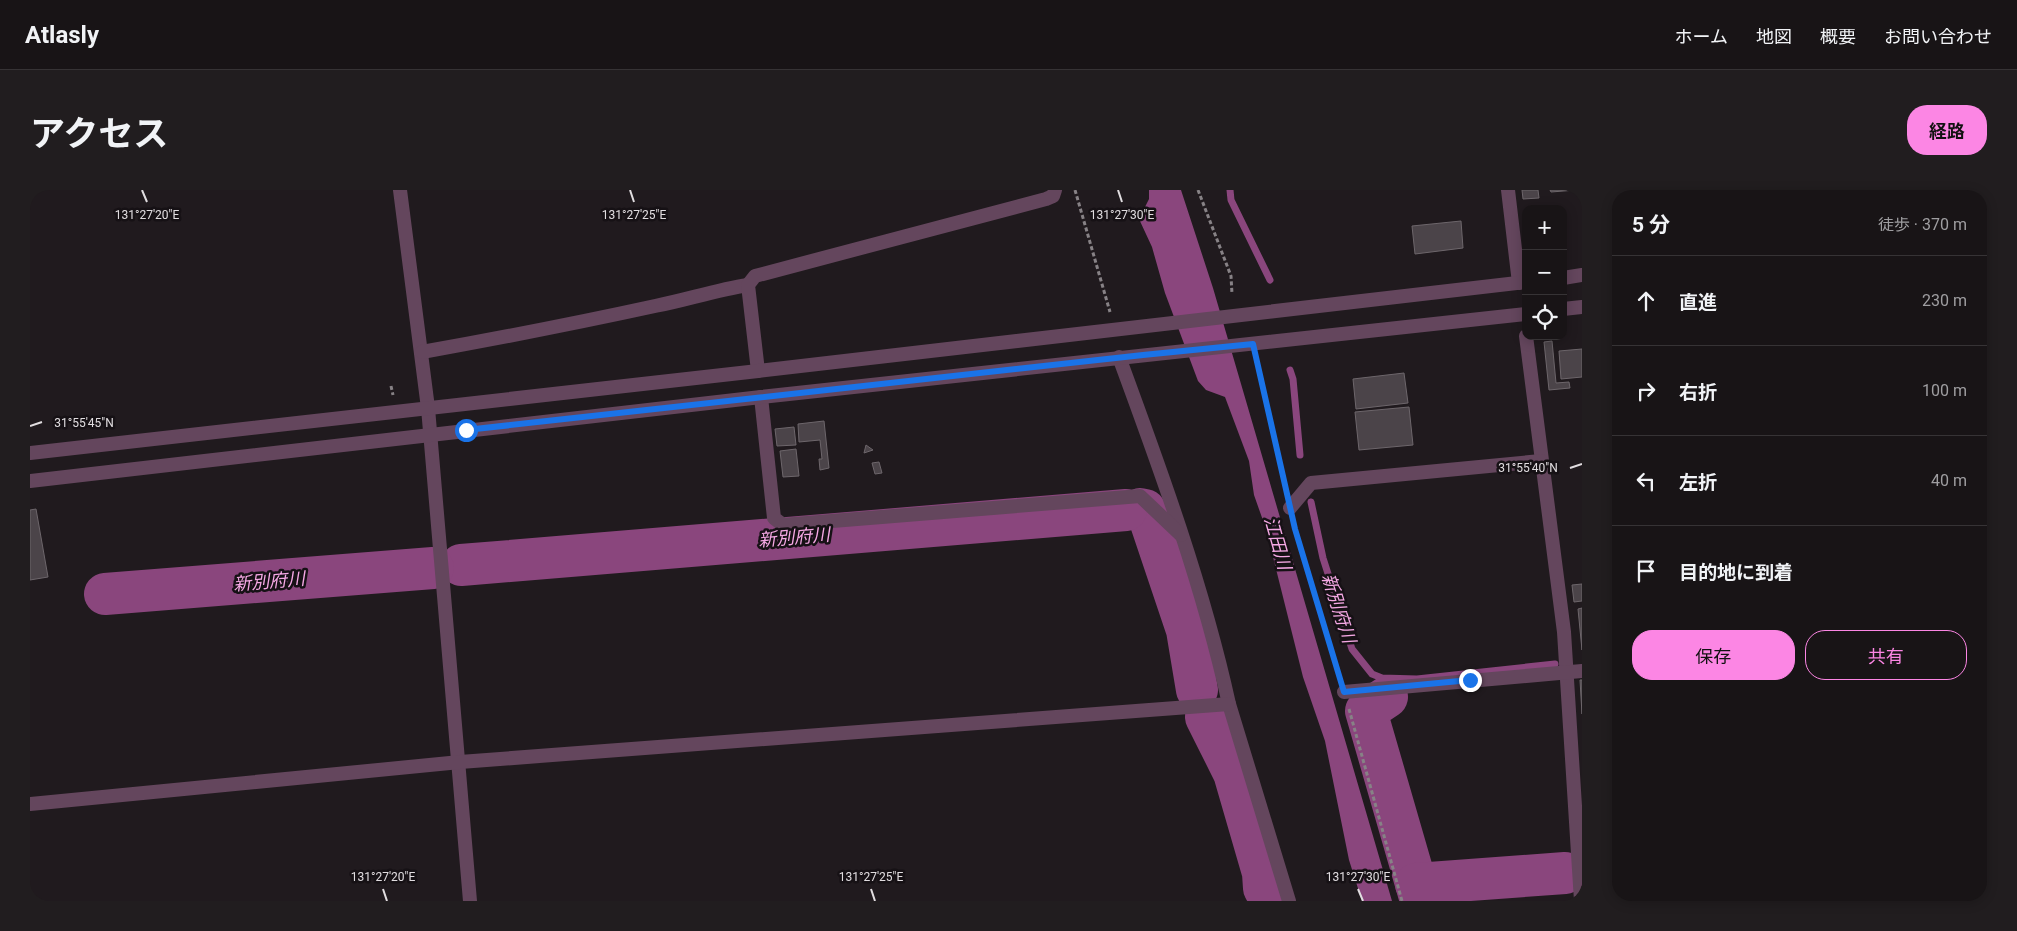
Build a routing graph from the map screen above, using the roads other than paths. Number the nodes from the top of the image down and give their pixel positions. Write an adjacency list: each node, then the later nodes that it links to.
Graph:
1 (400, 190): 12 (street)
2 (1055, 190): 7 (street)
3 (1508, 190): 6 (street)
4 (1582, 276): 5 (street)
5 (1567, 278)
6 (1522, 282): 14 (street)
7 (748, 285): 12 (street); 14 (street)
8 (1582, 307): 9 (street)
9 (1567, 309)
10 (1522, 314): 13 (street)
11 (1526, 340): 19 (street)
12 (422, 352): 16 (street)
13 (1119, 357): 15 (street); 22 (street)
14 (758, 371): 16 (street)
15 (761, 397): 17 (street); 22 (street)
16 (428, 408): 17 (street); 18 (street)
17 (430, 435): 20 (street); 27 (street)
18 (30, 453)
19 (1541, 461): 21 (street); 24 (street)
20 (30, 481)
21 (1290, 508)
22 (1182, 536): 26 (street)
23 (1582, 671): 24 (street)
24 (1565, 674): 25 (street); 31 (street)
25 (1344, 692)
26 (1229, 704): 27 (street); 30 (street)
27 (460, 762): 28 (street); 29 (street)
28 (30, 804)
29 (470, 901)
30 (1289, 901)
31 (1581, 901)

